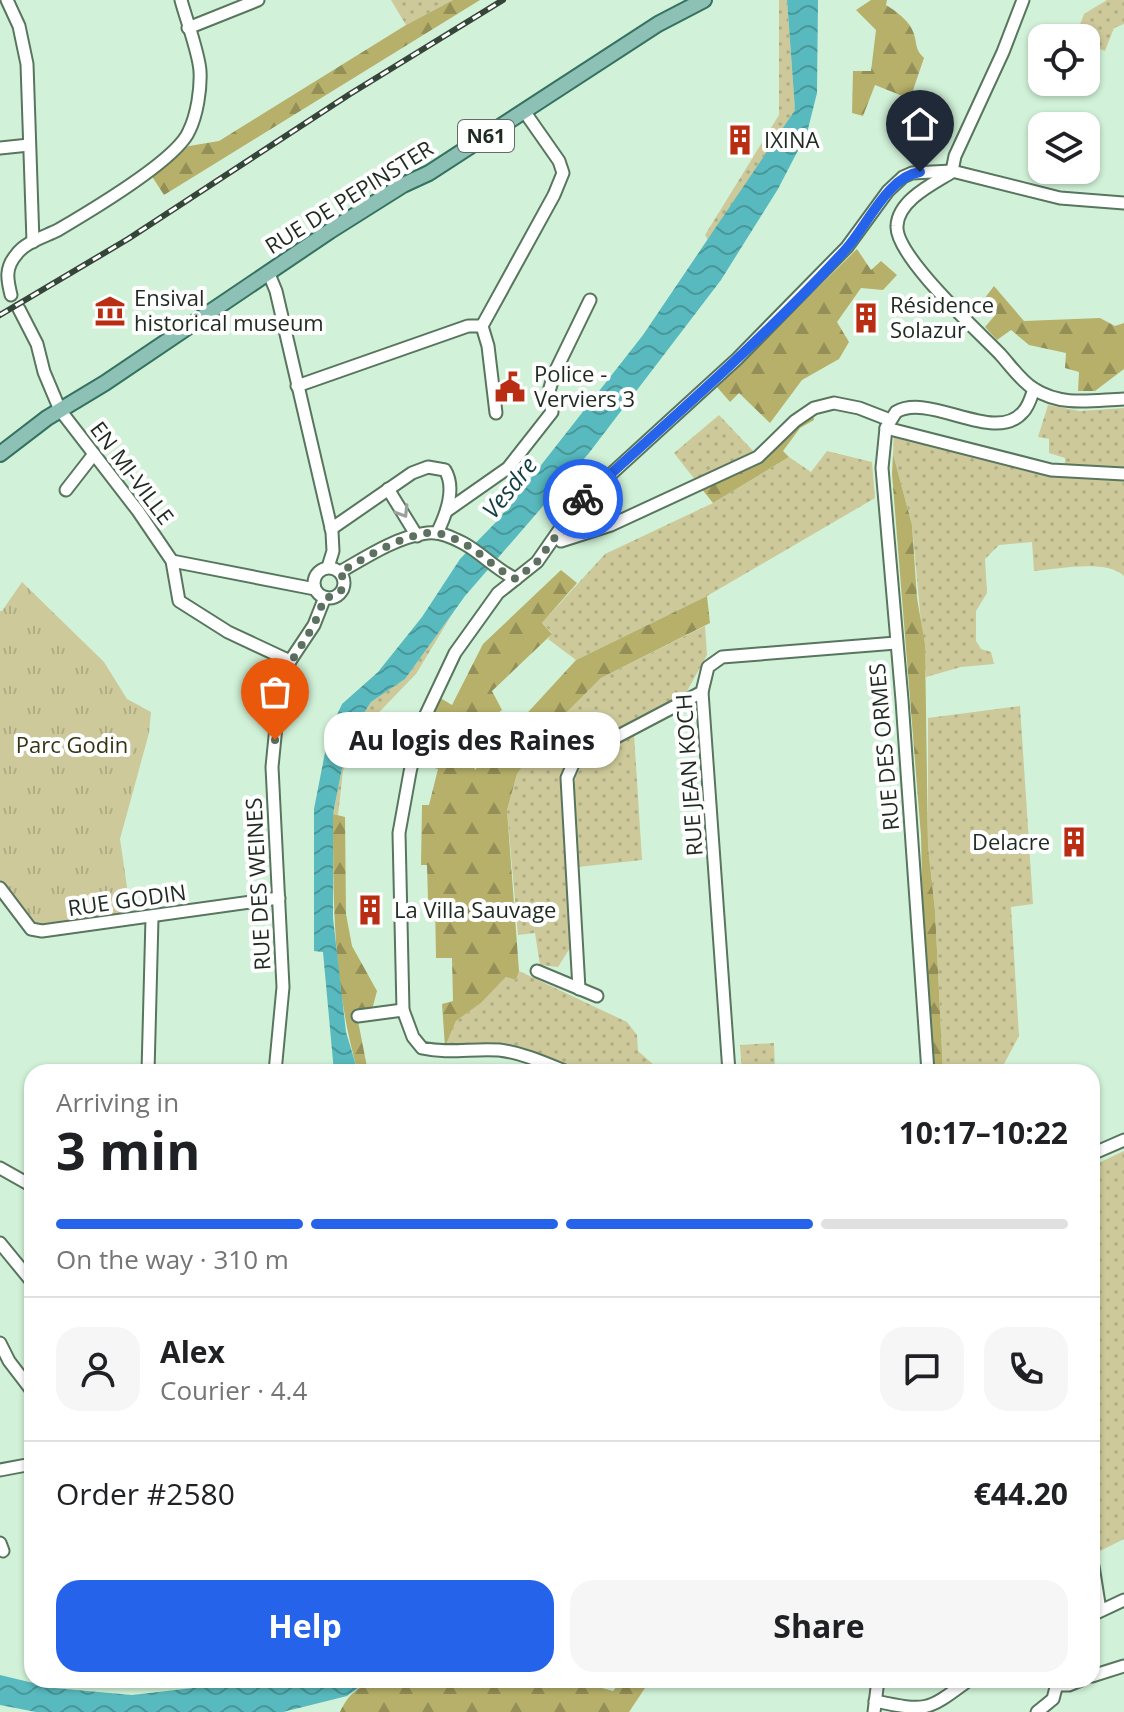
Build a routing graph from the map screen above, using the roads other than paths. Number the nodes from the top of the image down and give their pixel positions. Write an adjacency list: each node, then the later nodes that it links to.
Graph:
1 (7, 0): 8 (street)
2 (181, 0): 6 (street)
3 (258, 0): 6 (street)
4 (704, 0): 7 (main road, RUE DE PEPINSTER / N61)
5 (1023, 0): 10 (street)
6 (188, 28): 12 (street)
7 (524, 111): 13 (main road, RUE DE PEPINSTER / N61); 17 (street)
8 (29, 145): 9 (street); 12 (street)
9 (0, 148)
10 (952, 171): 11 (street); 19 (street); 36 (street)
11 (1124, 203)
12 (33, 242): 14 (street)
13 (269, 274): 18 (street); 21 (main road, RUE DE PEPINSTER / N61)
14 (11, 295)
15 (590, 300): 29 (street)
16 (19, 309): 21 (street, EN MI-VILLE)
17 (482, 326): 18 (street); 22 (street)
18 (297, 386): 30 (street)
19 (1034, 389): 20 (street); 23 (street)
20 (1124, 399)
21 (60, 410): 24 (main road, N61); 25 (street, EN MI-VILLE)
22 (496, 413)
23 (888, 424): 26 (street); 33 (street); 39 (street, RUE DES ORMES)
24 (0, 454)
25 (94, 454): 28 (street); 34 (street, EN MI-VILLE)
26 (1124, 474)
27 (388, 489): 29 (street); 30 (street); 32 (street, one-way to 32)
28 (66, 490)
29 (448, 510): 31 (street)
30 (331, 529): 35 (street)
31 (437, 533): 32 (street); 36 (street)
32 (417, 536): 35 (street)
33 (561, 541)
34 (172, 561): 37 (street); 40 (street, EN MI-VILLE)
35 (334, 570): 37 (street); 38 (street)
36 (510, 576): 48 (street)
37 (315, 589): 38 (street)
38 (325, 597): 40 (street, RUE DES WEINES)
39 (896, 643): 41 (street, RUE JEAN KOCH); 54 (street, RUE DES ORMES)
40 (290, 661): 43 (street, RUE DES WEINES)
41 (702, 692): 46 (street); 53 (street, RUE JEAN KOCH)
42 (0, 888): 44 (street, RUE GODIN)
43 (279, 898): 44 (street, RUE GODIN); 51 (street, RUE DES WEINES)
44 (152, 918): 50 (street)
45 (537, 971): 46 (street)
46 (579, 989): 47 (street)
47 (597, 996)
48 (403, 1010): 49 (street); 52 (street)
49 (358, 1016)
50 (148, 1064)
51 (276, 1064)
52 (547, 1064)
53 (728, 1064)
54 (927, 1064)
55 (1124, 1140): 56 (street)
56 (1100, 1150)
57 (0, 1168): 58 (street)
58 (24, 1182)
59 (0, 1243): 60 (street)
60 (24, 1272)
61 (0, 1343): 62 (street)
62 (24, 1381)
63 (24, 1466): 64 (street)
64 (0, 1470)
65 (1124, 1600): 66 (street)
66 (1100, 1610)
67 (1124, 1666): 68 (street)
68 (1100, 1674)
69 (958, 1688): 71 (street)
70 (1056, 1688): 72 (street)
71 (874, 1707)
72 (1037, 1712)

